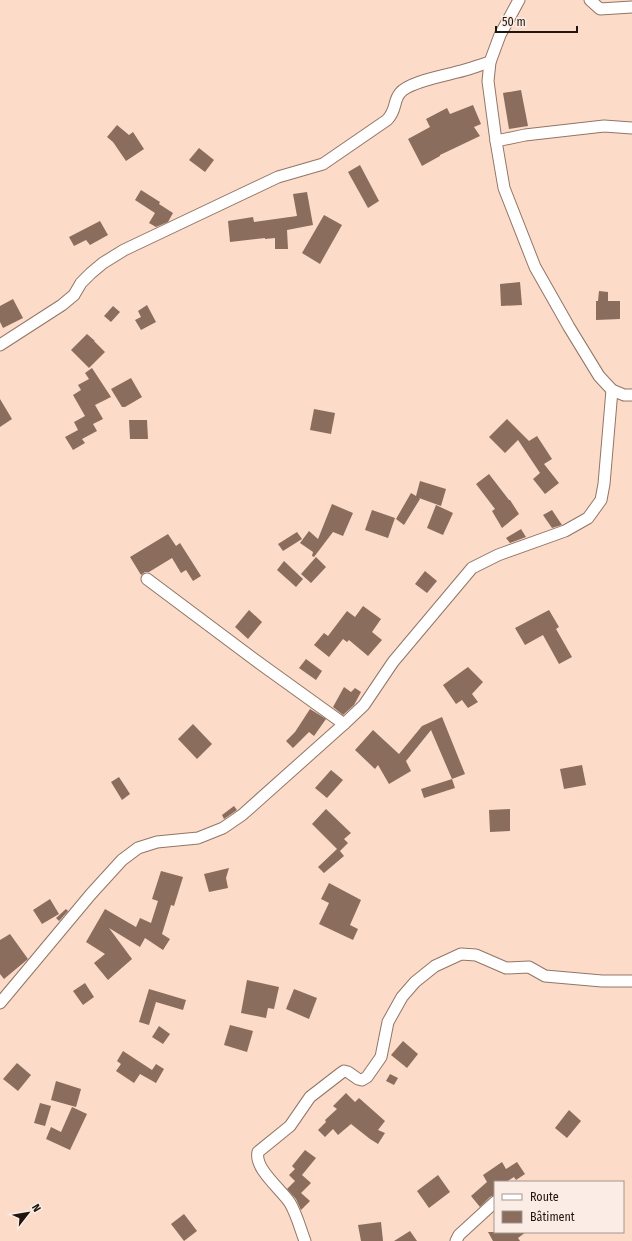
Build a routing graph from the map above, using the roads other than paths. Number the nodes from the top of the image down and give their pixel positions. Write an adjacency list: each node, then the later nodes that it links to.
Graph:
1 (519, 0): 4 (street)
2 (590, 0): 3 (street)
3 (632, 8)
4 (490, 62): 6 (street); 7 (street)
5 (632, 128): 6 (street)
6 (496, 141): 8 (street)
7 (0, 345)
8 (612, 390): 9 (street); 11 (street)
9 (632, 395)
10 (147, 579): 11 (street)
11 (344, 724): 13 (street)
12 (632, 981): 15 (street)
13 (0, 1003)
14 (494, 1203): 16 (street)
15 (305, 1241)
16 (456, 1241)

